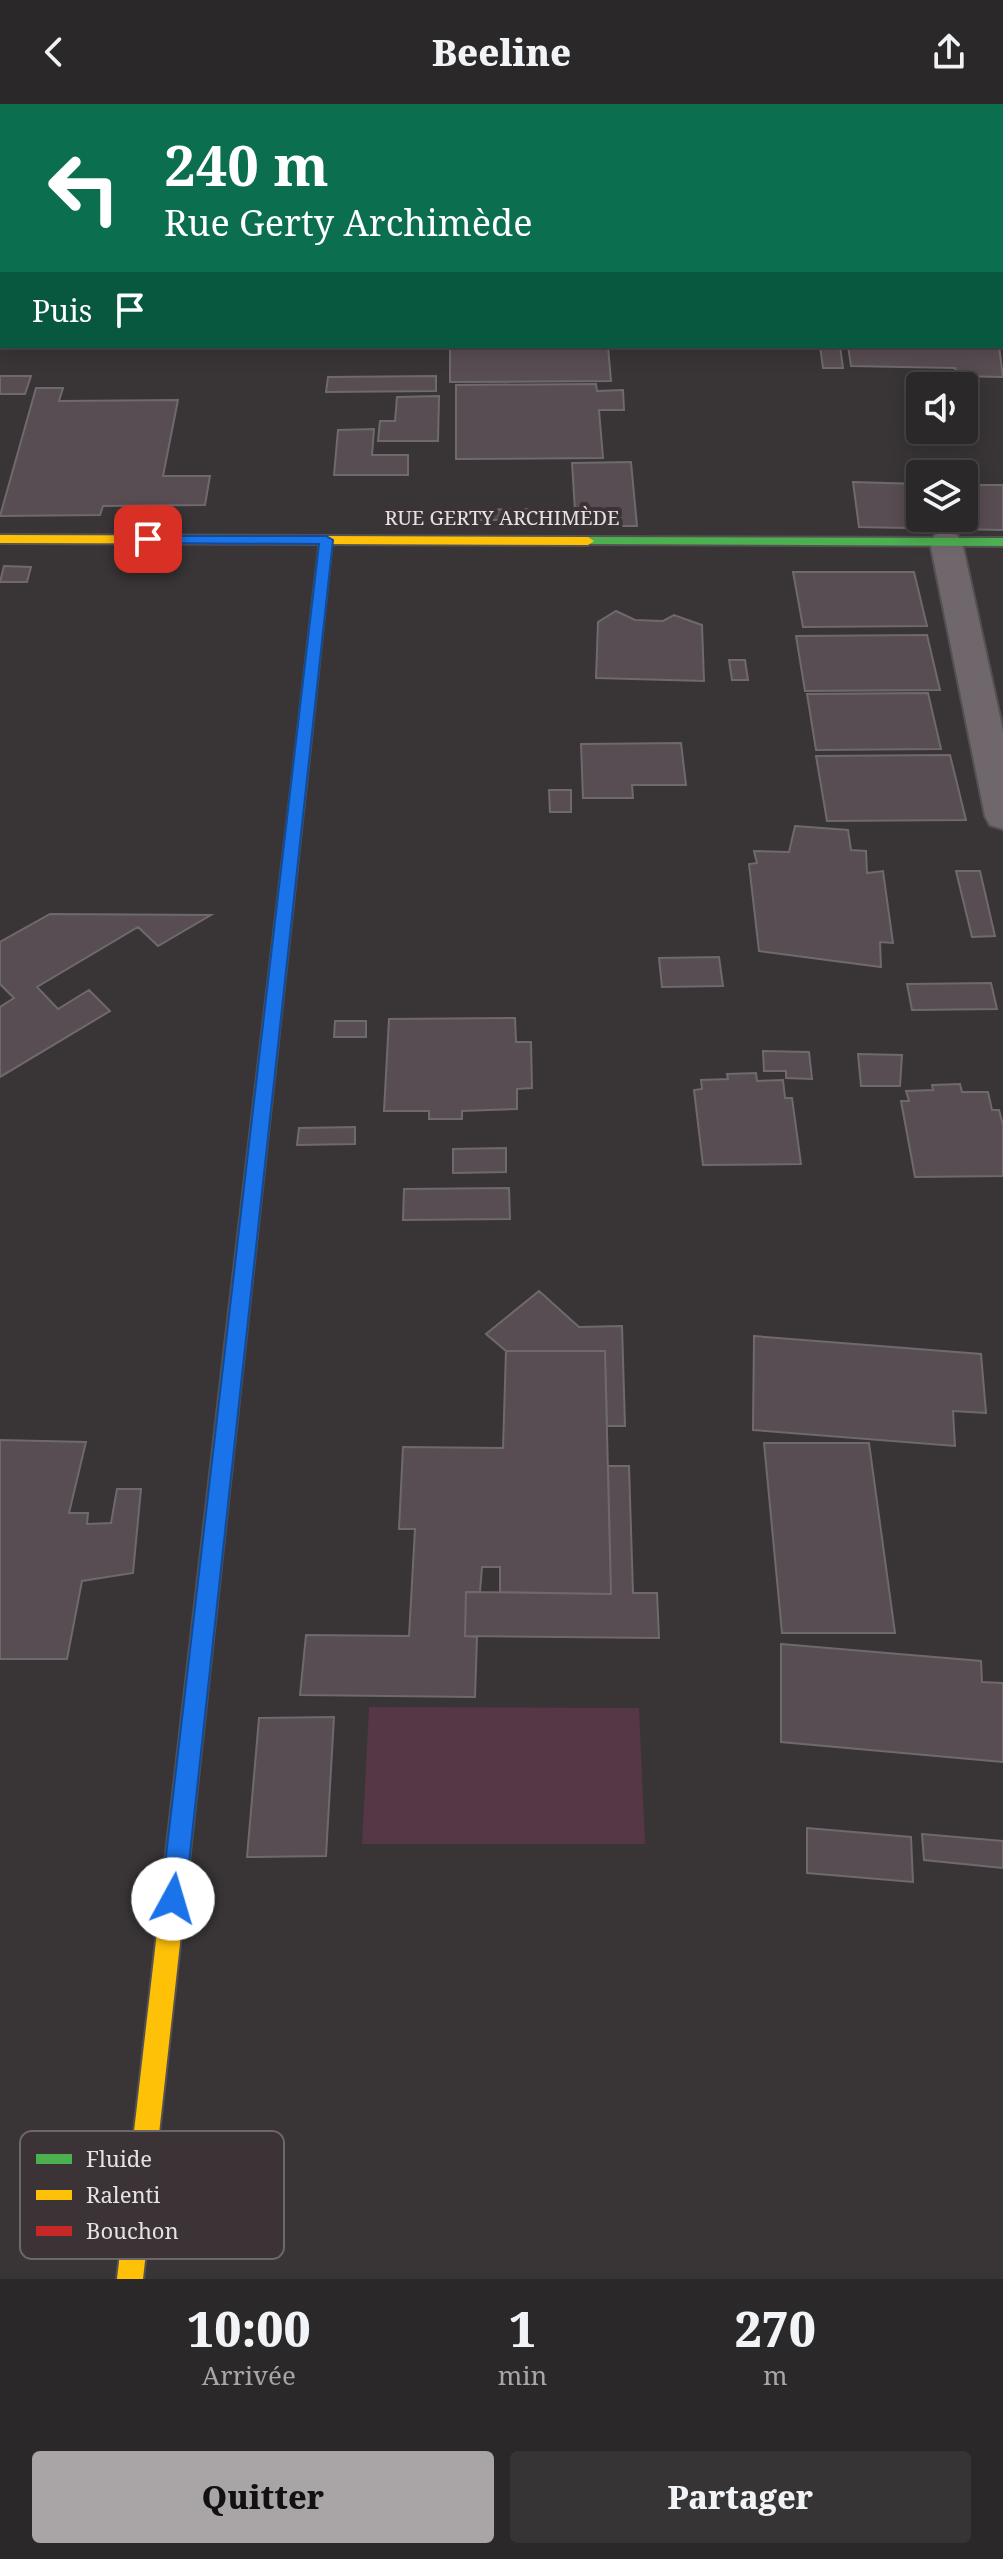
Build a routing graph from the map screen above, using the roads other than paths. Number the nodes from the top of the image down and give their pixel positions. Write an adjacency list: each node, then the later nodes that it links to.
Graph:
1 (0, 539): 2 (street, RUE GERTY ARCHIMÈDE)
2 (326, 540): 3 (street, RUE GERTY ARCHIMÈDE); 6 (street)
3 (946, 542): 4 (street, RUE GERTY ARCHIMÈDE); 5 (street)
4 (1003, 542)
5 (1003, 816)
6 (147, 2131)
7 (132, 2259): 8 (street)
8 (130, 2279)

